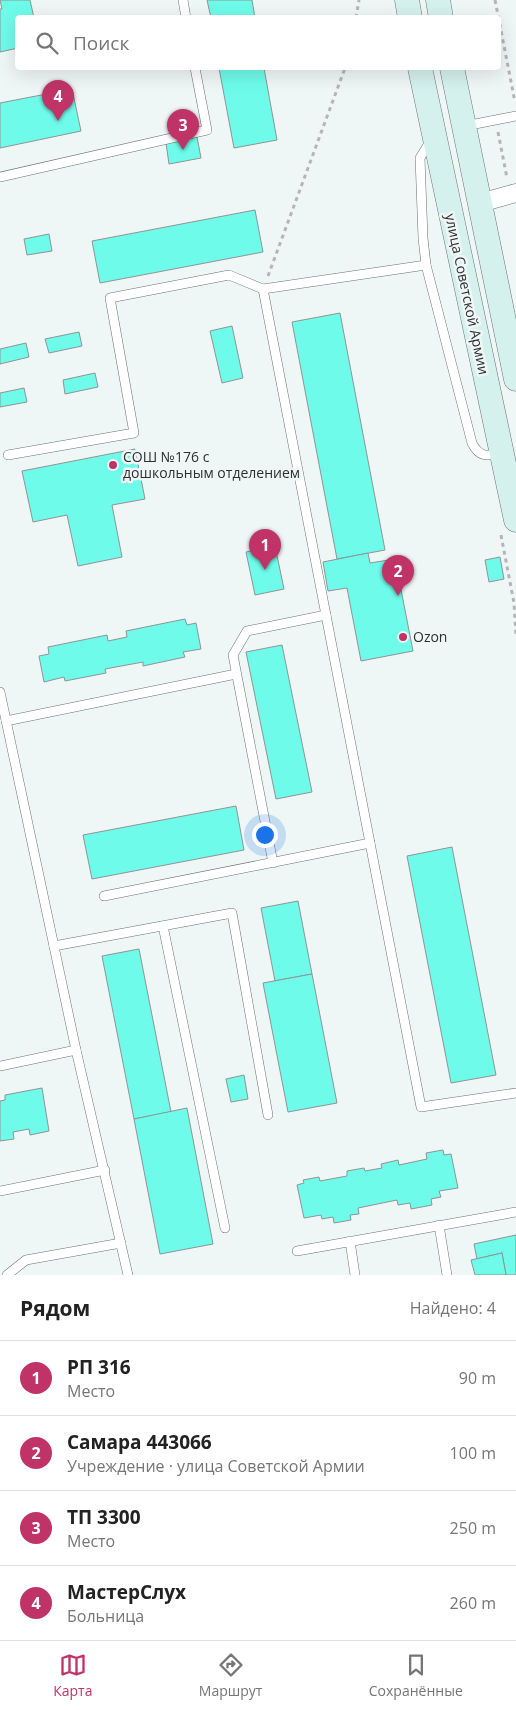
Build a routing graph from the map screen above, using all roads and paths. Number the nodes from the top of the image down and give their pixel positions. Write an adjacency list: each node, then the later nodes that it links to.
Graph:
1 (183, 0): 6 (lane)
2 (359, 0): 7 (path)
3 (407, 0): 8 (main road)
4 (438, 0): 9 (main road)
5 (495, 0): 10 (path)
6 (186, 15)
7 (356, 15)
8 (410, 15)
9 (440, 15)
10 (498, 15)
11 (501, 30): 16 (path)
12 (195, 70): 21 (lane)
13 (344, 70): 25 (path)
14 (420, 70): 20 (main road, улица Советской Армии)
15 (452, 70): 19 (main road)
16 (516, 106)
17 (516, 116): 18 (lane)
18 (495, 120): 19 (lane); 22 (path)
19 (463, 126): 23 (main road)
20 (433, 138): 24 (lane); 27 (main road, улица Советской Армии)
21 (0, 176)
22 (515, 193): 23 (street)
23 (480, 203): 26 (main road)
24 (426, 265): 25 (lane); 27 (lane)
25 (263, 289): 28 (lane); 30 (lane)
26 (516, 379)
27 (503, 453): 29 (main road, улица Советской Армии)
28 (8, 455)
29 (508, 525): 31 (path)
30 (326, 615): 32 (lane); 35 (lane)
31 (516, 635)
32 (236, 674): 34 (lane); 36 (lane)
33 (0, 692): 34 (lane)
34 (6, 721): 39 (lane)
35 (370, 843): 36 (lane); 42 (lane)
36 (273, 863): 37 (lane)
37 (104, 896)
38 (163, 926): 39 (lane); 43 (lane); 48 (lane)
39 (54, 946): 40 (lane)
40 (76, 1050): 41 (lane); 44 (lane)
41 (0, 1066)
42 (516, 1093)
43 (268, 1115)
44 (105, 1170): 45 (lane); 50 (lane)
45 (0, 1191)
46 (516, 1212): 47 (lane)
47 (439, 1225): 49 (lane); 55 (lane)
48 (225, 1228)
49 (350, 1241): 51 (lane); 54 (lane)
50 (121, 1243): 52 (lane); 53 (lane)
51 (297, 1251)
52 (7, 1275)
53 (128, 1275)
54 (356, 1275)
55 (447, 1275)

